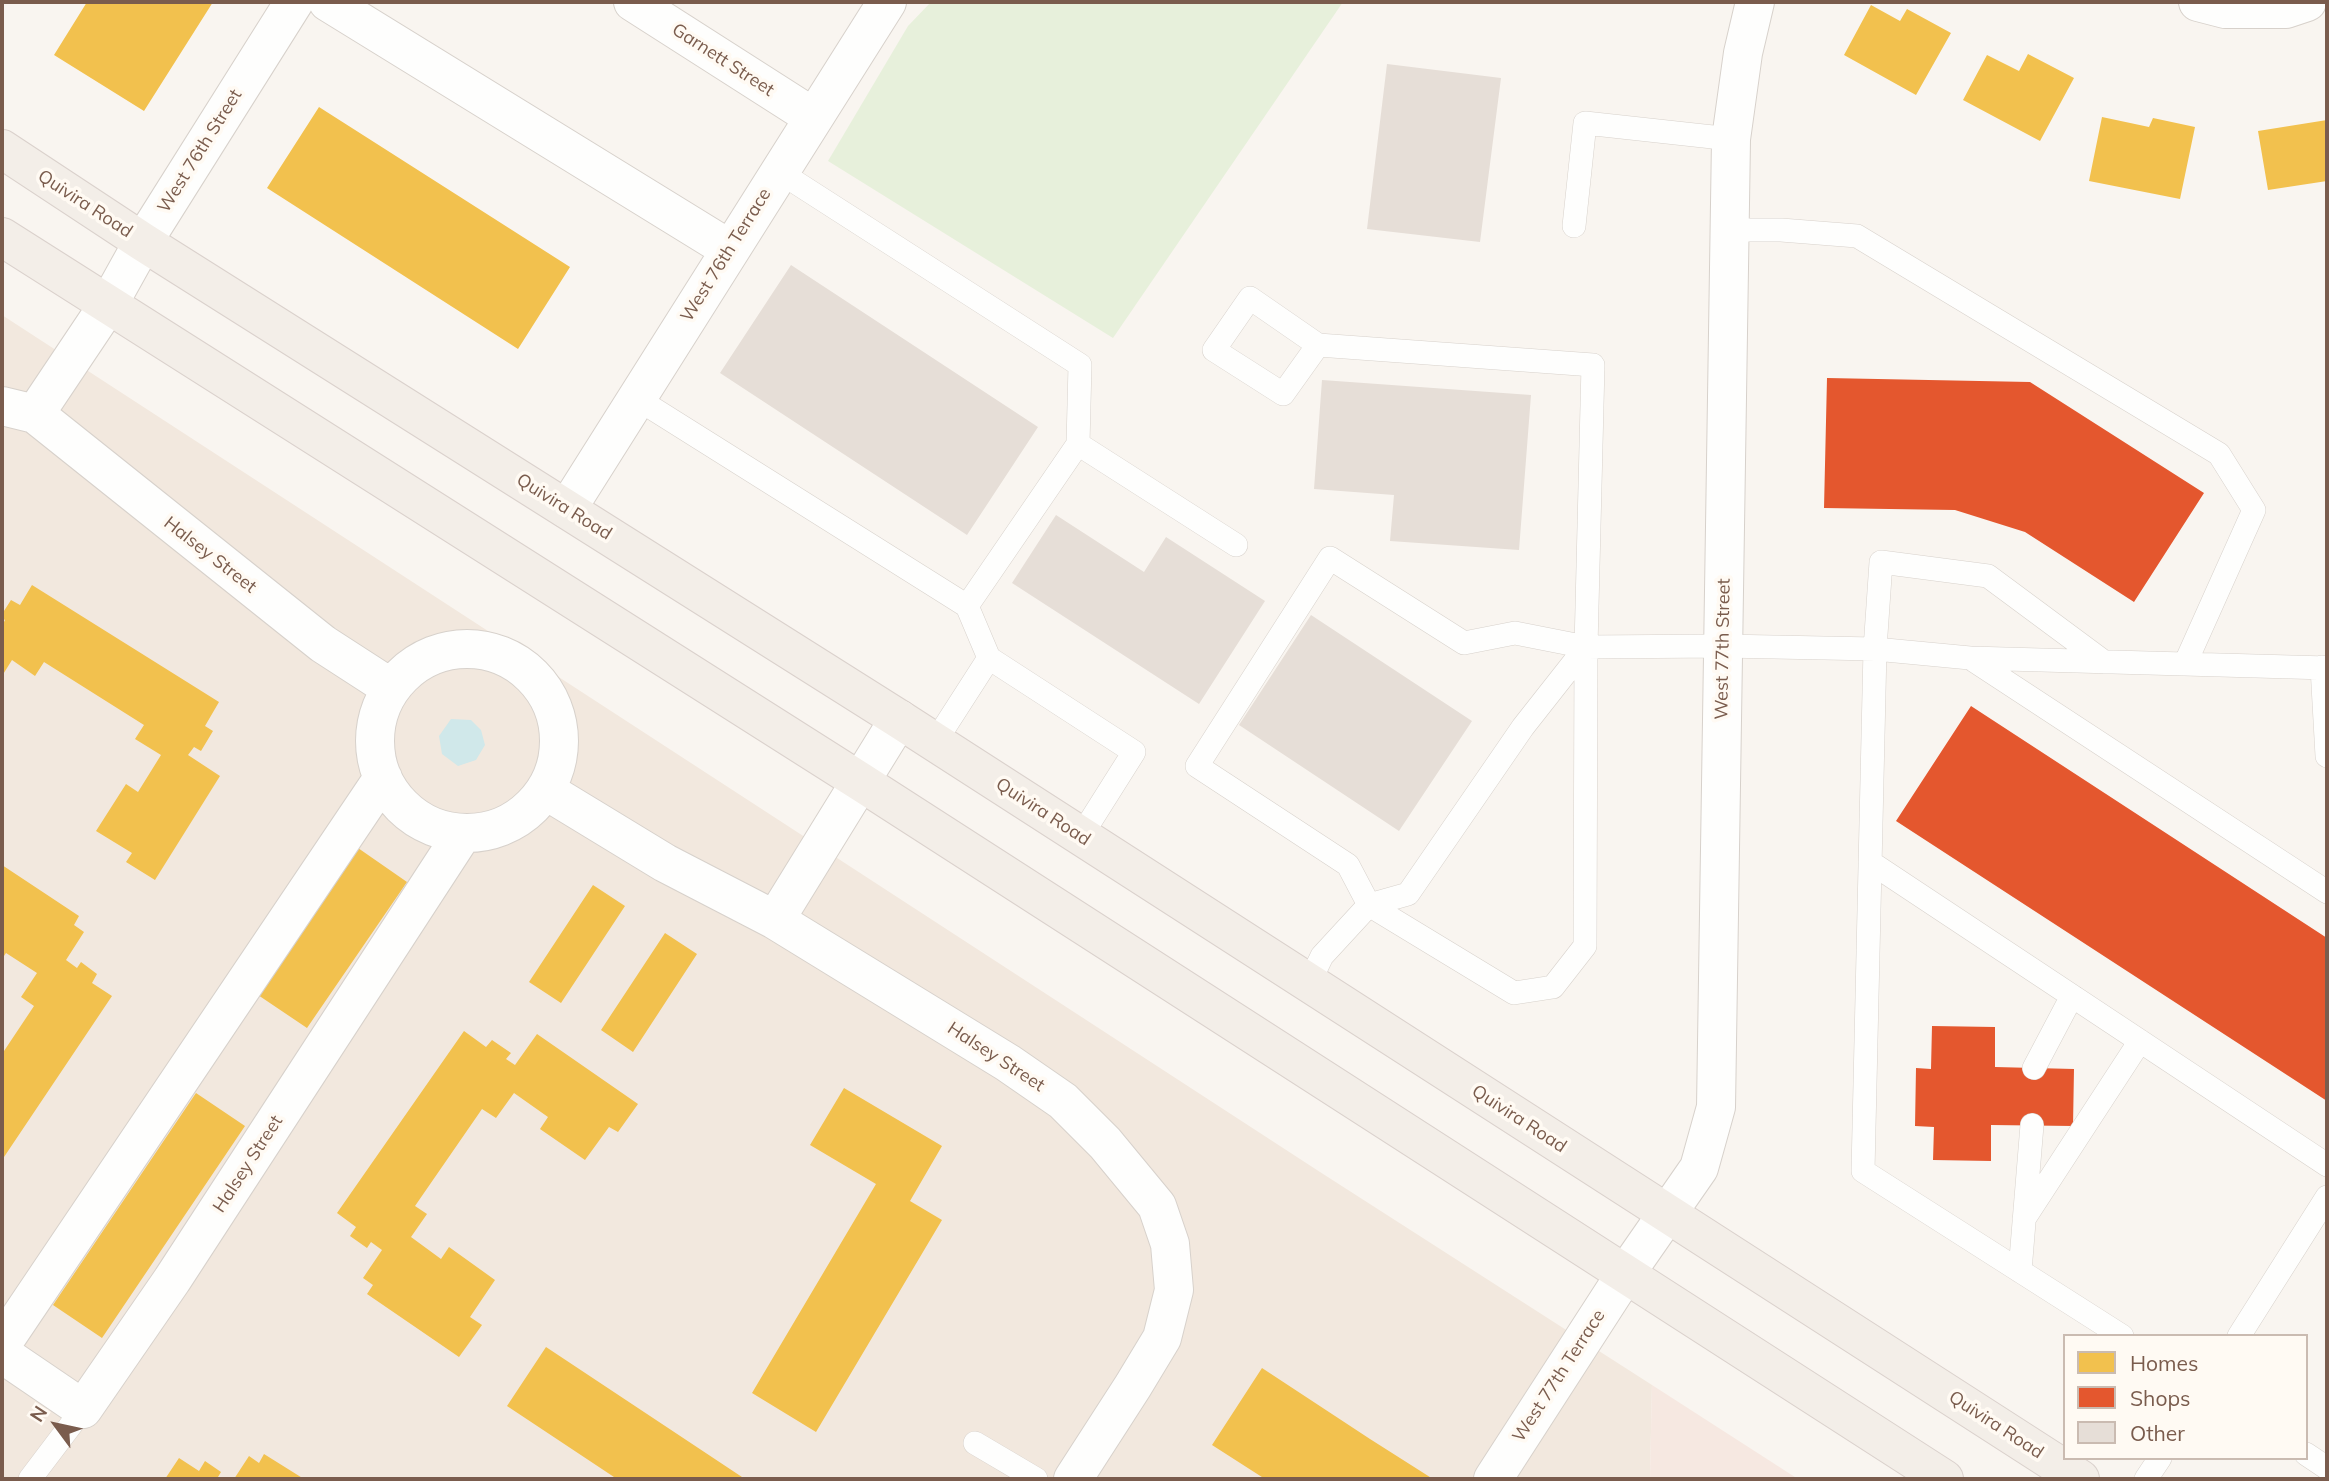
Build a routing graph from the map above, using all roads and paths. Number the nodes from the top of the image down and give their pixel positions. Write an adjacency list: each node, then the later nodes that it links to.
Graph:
1 (294, 2): 15 (street, West 76th Street)
2 (328, 2): 16 (street)
3 (633, 2): 8 (street, Garnett Street)
4 (887, 2): 8 (street, West 76th Terrace)
5 (1755, 2): 9 (street, West 77th Street)
6 (2198, 2): 7 (street)
7 (2307, 2)
8 (813, 117): 11 (street, West 76th Terrace)
9 (1731, 139): 12 (lane); 13 (street, West 77th Street)
10 (2, 149): 15 (main road, Quivira Road)
11 (778, 172): 16 (street, West 76th Terrace); 21 (lane)
12 (1574, 226)
13 (1730, 230): 25 (street, West 77th Street); 31 (lane)
14 (2, 237): 17 (main road)
15 (143, 242): 17 (street, West 76th Street); 22 (main road, Quivira Road)
16 (729, 249): 19 (street, West 76th Terrace)
17 (108, 305): 20 (street, West 76th Street); 38 (main road)
18 (1318, 345): 18 (lane); 26 (lane)
19 (636, 398): 22 (street, West 76th Terrace); 24 (lane)
20 (18, 410): 33 (street, Halsey Street)
21 (1078, 444): 23 (lane); 24 (lane)
22 (566, 509): 34 (main road, Quivira Road)
23 (1236, 545)
24 (967, 606): 28 (lane)
25 (1723, 646): 26 (lane); 27 (lane); 53 (street, West 77th Street)
26 (1586, 648): 44 (lane); 44 (lane); 44 (lane)
27 (1875, 649): 29 (lane); 30 (lane); 42 (lane)
28 (989, 658): 35 (lane); 41 (lane)
29 (1970, 658): 30 (lane); 43 (lane)
30 (2104, 662): 31 (lane)
31 (2185, 664): 32 (lane)
32 (2325, 668): 36 (lane)
33 (391, 688): 37 (street); 39 (street)
34 (899, 719): 35 (main road, Quivira Road); 38 (street)
35 (935, 742): 41 (main road, Quivira Road)
36 (2327, 756)
37 (383, 778): 40 (street); 59 (street)
38 (860, 782): 45 (street); 56 (main road)
39 (545, 790): 40 (street); 45 (street, Halsey Street)
40 (463, 833): 61 (street, Halsey Street)
41 (1081, 836): 46 (main road, Quivira Road)
42 (1870, 862): 47 (lane); 55 (lane)
43 (2327, 892)
44 (1369, 905): 46 (lane)
45 (775, 919): 68 (street, Halsey Street)
46 (1308, 983): 53 (main road, Quivira Road)
47 (2072, 996): 48 (lane); 49 (lane)
48 (2140, 1041): 51 (lane); 54 (lane)
49 (2035, 1068)
50 (2032, 1125): 54 (lane)
51 (2327, 1165)
52 (2327, 1197): 58 (lane)
53 (1667, 1214): 56 (street, West 77th Street); 71 (main road, Quivira Road)
54 (2024, 1219): 55 (lane)
55 (2020, 1271): 57 (lane)
56 (1626, 1273): 69 (street, West 77th Terrace); 70 (main road)
57 (2119, 1334)
58 (2240, 1334)
59 (2, 1344)
60 (2, 1354): 61 (street)
61 (83, 1409): 66 (lane)
62 (975, 1443): 67 (lane)
63 (2308, 1455): 65 (lane)
64 (2159, 1460): 72 (lane)
65 (2327, 1468)
66 (30, 1479)
67 (1036, 1479)
68 (1073, 1479)
69 (1493, 1479)
70 (1944, 1479)
71 (2080, 1479)
72 (2146, 1479)

